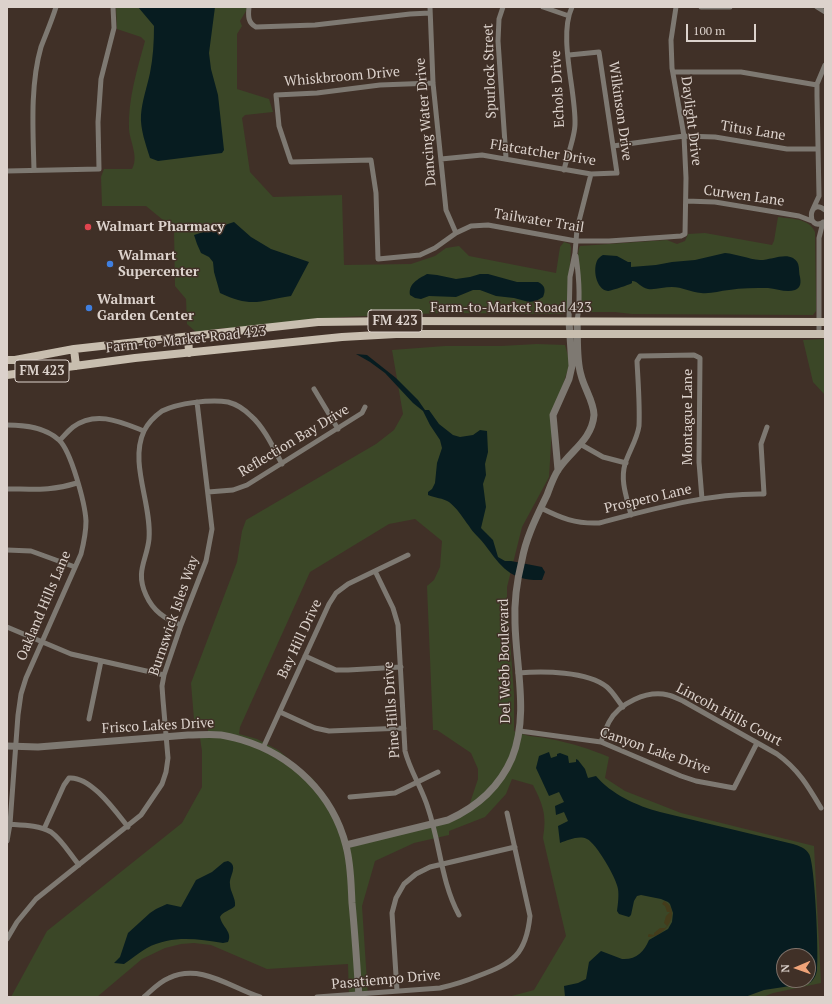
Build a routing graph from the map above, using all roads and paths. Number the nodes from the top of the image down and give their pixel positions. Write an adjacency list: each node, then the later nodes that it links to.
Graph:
1 (56, 7): 25 (street)
2 (113, 7): 25 (street)
3 (249, 7): 13 (street)
4 (430, 7): 13 (street, Dancing Water Drive)
5 (503, 7): 23 (street, Spurlock Street)
6 (543, 7): 14 (street)
7 (572, 7): 14 (street, Echols Drive)
8 (676, 7): 17 (street, Daylight Drive)
9 (701, 7): 10 (street)
10 (730, 7)
11 (817, 7): 12 (street)
12 (825, 12)
13 (430, 13): 18 (street, Dancing Water Drive)
14 (569, 16): 15 (street, Echols Drive)
15 (568, 55): 21 (street, Wilkinson Drive); 26 (street, Echols Drive)
16 (825, 64): 19 (street)
17 (673, 72): 19 (street); 20 (street, Daylight Drive)
18 (434, 83): 24 (street, Dancing Water Drive); 42 (street, Whiskbroom Drive)
19 (818, 84): 22 (street)
20 (684, 136): 21 (street, Titus Lane); 22 (street, Titus Lane); 31 (street, Daylight Drive)
21 (613, 146): 28 (street, Wilkinson Drive)
22 (818, 149): 30 (street)
23 (506, 158): 24 (street, Flatcatcher Drive); 26 (street, Flatcatcher Drive)
24 (441, 159): 37 (street, Dancing Water Drive)
25 (34, 170): 27 (street)
26 (564, 170): 29 (street, Flatcatcher Drive)
27 (7, 171)
28 (617, 173): 29 (street, Flatcatcher Drive)
29 (591, 174): 40 (street, Del Webb Boulevard)
30 (819, 196): 32 (street); 33 (street)
31 (686, 201): 34 (street, Curwen Lane); 38 (street, Daylight Drive)
32 (813, 210): 33 (street, Curwen Lane); 34 (street, Curwen Lane); 35 (street)
33 (824, 210)
34 (799, 216): 35 (street, Curwen Lane)
35 (813, 221): 36 (street); 39 (street)
36 (824, 222): 39 (street)
37 (456, 233): 40 (street, Tailwater Trail); 42 (street, Tailwater Trail)
38 (682, 236): 40 (street, Tailwater Trail)
39 (819, 238): 44 (street)
40 (576, 241): 41 (street, Del Webb Boulevard)
41 (575, 253): 43 (street, Del Webb Boulevard); 43 (street, Del Webb Boulevard)
42 (378, 259)
43 (573, 321): 44 (main road, Farm-to-Market Road 423 / FM 423); 45 (street, Del Webb Boulevard); 47 (main road, Farm-to-Market Road 423 / FM 423)
44 (822, 322): 46 (street)
45 (574, 334): 46 (main road, Farm-to-Market Road 423 / FM 423); 49 (main road, Farm-to-Market Road 423 / FM 423); 61 (street, Del Webb Boulevard); 64 (street, Del Webb Boulevard)
46 (822, 334)
47 (188, 336): 48 (main road, Farm-to-Market Road 423 / FM 423); 49 (main road)
48 (74, 349): 50 (main road, Farm-to-Market Road 423 / FM 423); 51 (main road)
49 (189, 353): 51 (main road, Farm-to-Market Road 423 / FM 423)
50 (7, 360)
51 (76, 366): 52 (main road, Farm-to-Market Road 423 / FM 423)
52 (7, 375)
53 (314, 388): 58 (street)
54 (197, 402): 59 (street); 63 (street); 67 (street, Burnswick Isles Way)
55 (365, 407): 58 (street, Reflection Bay Drive)
56 (7, 425): 60 (street)
57 (767, 427): 68 (street, Prospero Lane)
58 (338, 429): 63 (street, Reflection Bay Drive)
59 (144, 432): 60 (street); 75 (street)
60 (60, 440): 65 (street, Oakland Hills Lane)
61 (580, 444): 62 (street); 64 (street, Del Webb Boulevard)
62 (626, 463): 68 (street, Montague Lane); 70 (street)
63 (282, 464): 67 (street, Reflection Bay Drive)
64 (558, 470): 69 (street, Del Webb Boulevard)
65 (77, 483): 66 (street); 73 (street, Oakland Hills Lane)
66 (7, 489)
67 (208, 492): 75 (street, Burnswick Isles Way)
68 (702, 499): 70 (street, Prospero Lane)
69 (540, 508): 70 (street, Prospero Lane); 81 (street, Del Webb Boulevard)
70 (631, 515)
71 (7, 550): 73 (street)
72 (408, 555): 74 (street, Bay Hill Drive)
73 (75, 567): 77 (street, Oakland Hills Lane)
74 (375, 571): 78 (street, Bay Hill Drive); 80 (street, Pine Hills Drive)
75 (181, 626): 82 (street, Burnswick Isles Way)
76 (7, 627): 77 (street)
77 (42, 642): 79 (street); 92 (street, Oakland Hills Lane)
78 (305, 656): 80 (street); 84 (street, Bay Hill Drive)
79 (101, 661): 82 (street); 85 (street)
80 (401, 668): 86 (street, Pine Hills Drive)
81 (518, 673): 83 (street); 87 (street, Del Webb Boulevard)
82 (164, 675): 88 (street, Burnswick Isles Way)
83 (623, 707): 89 (street, Lincoln Hills Court); 90 (street, Lincoln Hills Court)
84 (280, 712): 86 (street); 93 (street, Bay Hill Drive)
85 (89, 718)
86 (404, 728): 95 (street, Pine Hills Drive)
87 (520, 731): 89 (street, Canyon Lake Drive); 100 (street, Del Webb Boulevard)
88 (166, 736): 92 (street, Frisco Lakes Drive); 93 (street, Frisco Lakes Drive); 101 (street, Burnswick Isles Way)
89 (601, 742): 90 (street, Canyon Lake Drive)
90 (758, 743): 97 (street, Lincoln Hills Court)
91 (7, 746): 92 (street, Frisco Lakes Drive)
92 (16, 746): 99 (street, Oakland Hills Lane)
93 (263, 748): 104 (street, Frisco Lakes Drive)
94 (438, 772): 95 (street)
95 (417, 782): 96 (street); 100 (street, Pine Hills Drive)
96 (350, 796)
97 (821, 808)
98 (507, 813): 105 (street, Pasatiempo Drive)
99 (9, 824): 102 (street); 103 (street, Oakland Hills Lane)
100 (432, 824): 104 (street, Del Webb Boulevard); 106 (street, Pine Hills Drive)
101 (128, 827): 102 (street); 107 (street, Burnswick Isles Way)
102 (44, 830): 107 (street)
103 (7, 841)
104 (346, 845): 111 (street, Frisco Lakes Drive)
105 (515, 847): 106 (street); 110 (street, Pasatiempo Drive)
106 (442, 864): 108 (street, Pine Hills Drive); 110 (street)
107 (79, 865): 109 (street, Burnswick Isles Way)
108 (459, 915)
109 (7, 939)
110 (397, 991): 111 (street, Pasatiempo Drive)
111 (359, 996): 114 (street, Pasatiempo Drive)
112 (144, 997): 113 (street)
113 (260, 997)
114 (317, 997)

